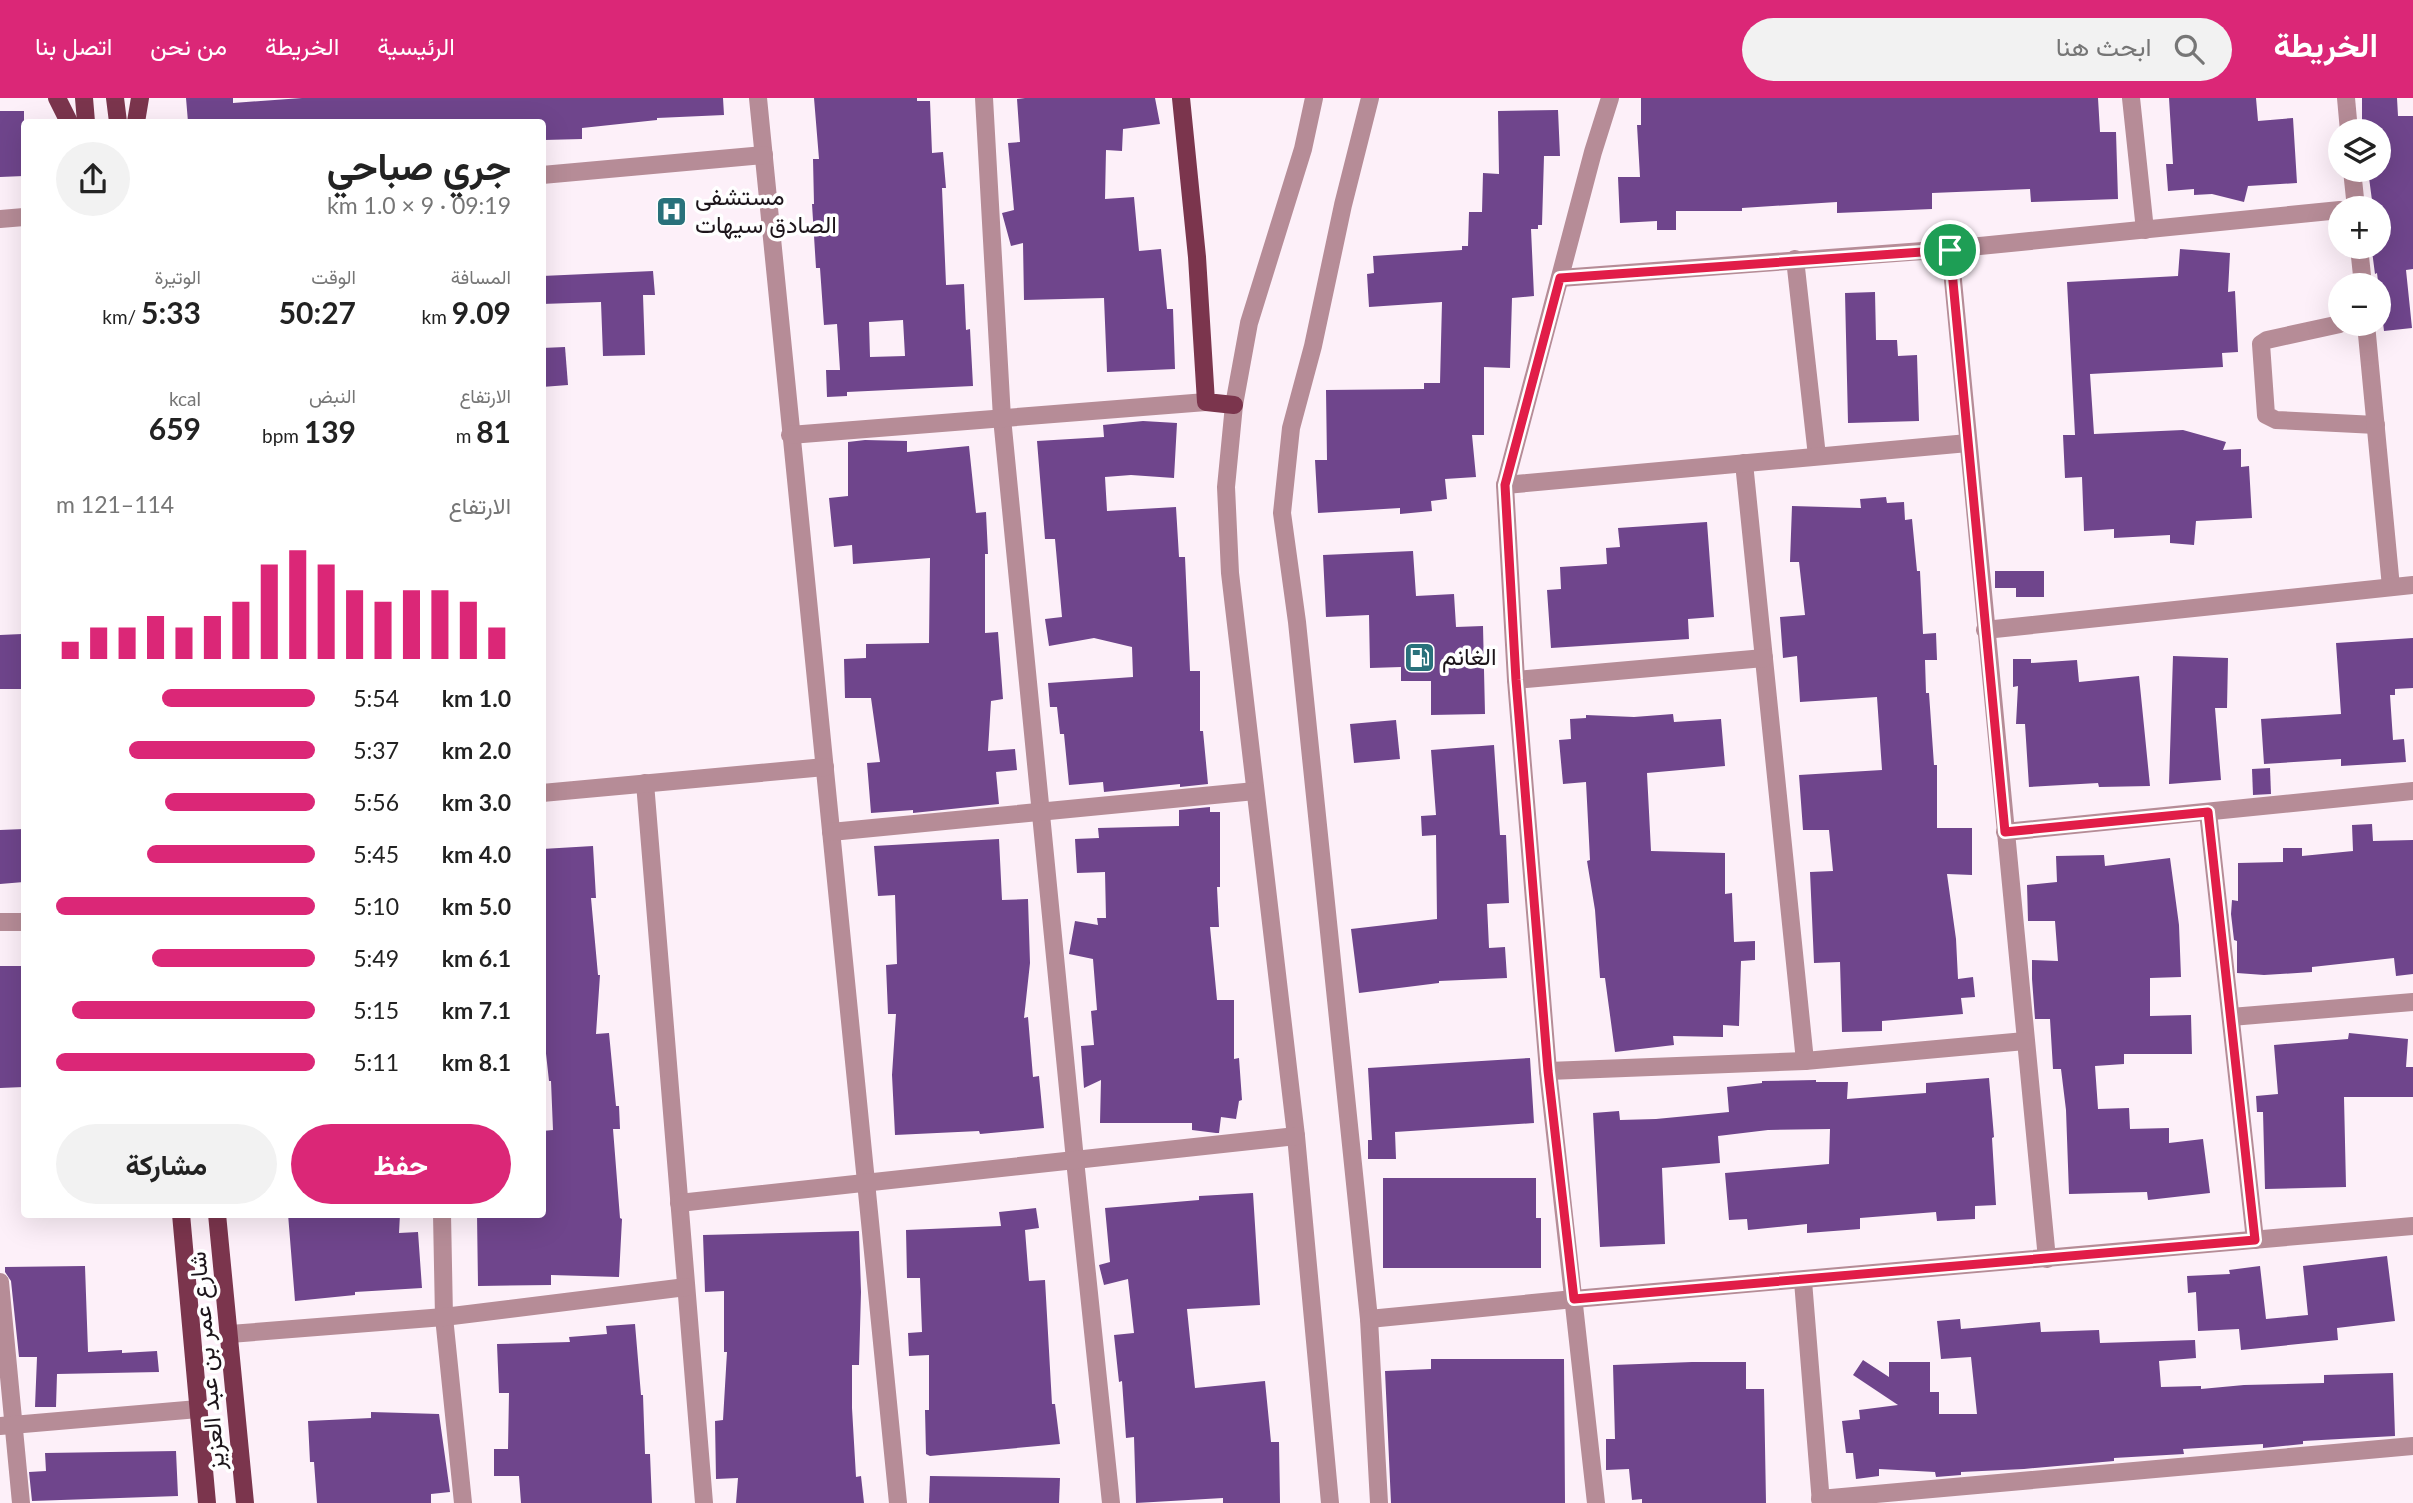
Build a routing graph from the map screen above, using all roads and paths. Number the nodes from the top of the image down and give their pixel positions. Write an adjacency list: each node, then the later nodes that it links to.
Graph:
1 (57, 98): 13 (main road)
2 (84, 98): 14 (main road)
3 (115, 98): 15 (main road)
4 (140, 98): 16 (main road)
5 (758, 98): 18 (street)
6 (984, 98): 31 (street)
7 (1181, 98): 29 (main road)
8 (1314, 98): 30 (street)
9 (1370, 98): 74 (street)
10 (1610, 98): 26 (street)
11 (2131, 98): 23 (street)
12 (2346, 98): 17 (street)
13 (68, 119)
14 (86, 119)
15 (118, 119)
16 (136, 119)
17 (2348, 119)
18 (764, 155): 19 (street); 33 (street)
19 (546, 175)
20 (2328, 212): 23 (street)
21 (21, 217): 22 (street)
22 (0, 219)
23 (2145, 230): 24 (street)
24 (1950, 250): 25 (street); 34 (street)
25 (1795, 259): 26 (street); 35 (street)
26 (1560, 278): 37 (street)
27 (2328, 327): 32 (street)
28 (2367, 336): 32 (street)
29 (1206, 402): 30 (main road); 31 (street)
30 (1234, 405): 45 (street)
31 (1002, 418): 33 (street); 49 (street)
32 (2376, 425): 39 (street)
33 (790, 435): 43 (street)
34 (1968, 443): 35 (street); 40 (street)
35 (1817, 456): 36 (street)
36 (1744, 463): 37 (street); 41 (street)
37 (1505, 485): 42 (street)
38 (2413, 585): 39 (street)
39 (2391, 587): 40 (street)
40 (1985, 631): 51 (street)
41 (1764, 658): 42 (street); 57 (street)
42 (1516, 680): 58 (street)
43 (825, 767): 44 (street); 50 (street)
44 (645, 783): 47 (street); 62 (street)
45 (1255, 792): 49 (street); 59 (street)
46 (2413, 792): 48 (street)
47 (546, 793)
48 (2208, 812): 51 (street); 55 (street)
49 (1040, 814): 50 (street); 60 (street)
50 (831, 832): 61 (street)
51 (2005, 832): 56 (street)
52 (0, 922): 53 (street)
53 (21, 922)
54 (2413, 1002): 55 (street)
55 (2231, 1017): 67 (street)
56 (2025, 1041): 57 (street); 68 (street)
57 (1805, 1060): 58 (street)
58 (1548, 1071): 72 (street)
59 (1296, 1136): 60 (street); 87 (street)
60 (1075, 1160): 61 (street); 86 (street)
61 (866, 1183): 62 (street); 85 (street)
62 (679, 1203): 71 (street)
63 (181, 1218): 76 (main road, شارع عمر بن عبد العزيز)
64 (217, 1218): 75 (main road, شارع عمر بن عبد العزيز)
65 (442, 1218): 73 (street)
66 (2413, 1226): 67 (street)
67 (2255, 1240): 68 (street)
68 (2047, 1259): 69 (street)
69 (1803, 1281): 72 (street); 79 (street)
70 (0, 1282): 77 (street)
71 (686, 1287): 73 (street); 84 (street)
72 (1574, 1299): 74 (street); 89 (street)
73 (444, 1317): 75 (street); 83 (street)
74 (1369, 1319): 88 (street)
75 (230, 1334): 82 (main road, شارع عمر بن عبد العزيز)
76 (198, 1409): 77 (street); 81 (main road, شارع عمر بن عبد العزيز)
77 (7, 1425): 80 (street)
78 (2413, 1446): 79 (street)
79 (1821, 1501)
80 (20, 1503)
81 (207, 1503)
82 (245, 1503)
83 (463, 1503)
84 (704, 1503)
85 (898, 1503)
86 (1111, 1503)
87 (1330, 1503)
88 (1379, 1503)
89 (1596, 1503)

